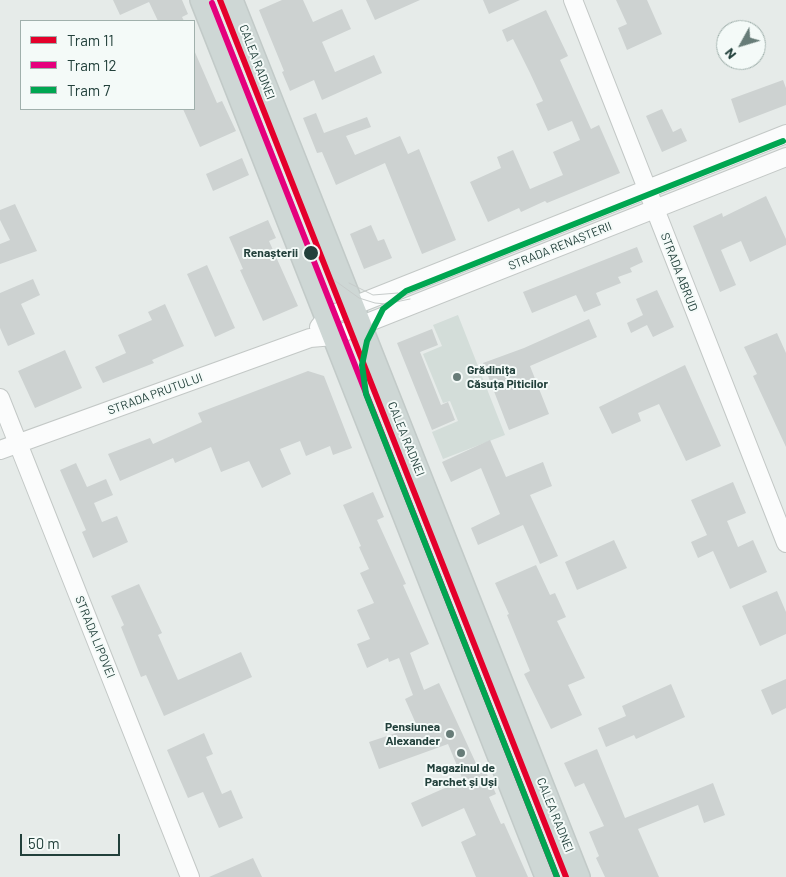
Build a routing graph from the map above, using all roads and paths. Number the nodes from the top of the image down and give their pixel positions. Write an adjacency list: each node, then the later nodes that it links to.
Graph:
1 (201, 0): 10 (main road)
2 (232, 0): 8 (main road, CALEA RADNEI)
3 (573, 0): 6 (street, STRADA ABRUD)
4 (786, 134): 6 (street, STRADA RENAȘTERII)
5 (786, 157): 7 (street, STRADA RENAȘTERII)
6 (646, 189): 7 (street, STRADA ABRUD); 8 (street, STRADA RENAȘTERII)
7 (654, 209): 9 (street, STRADA RENAȘTERII); 14 (street, STRADA ABRUD)
8 (353, 306): 9 (main road, CALEA RADNEI); 10 (street, STRADA RENAȘTERII)
9 (361, 325): 10 (street, STRADA RENAȘTERII); 17 (main road, CALEA RADNEI)
10 (330, 327): 12 (street, STRADA PRUTULUI); 16 (main road)
11 (0, 398): 12 (street, STRADA LIPOVEI)
12 (18, 444): 13 (street, STRADA PRUTULUI); 15 (street, STRADA LIPOVEI)
13 (0, 450)
14 (786, 543)
15 (190, 877)
16 (546, 877)
17 (579, 877)

